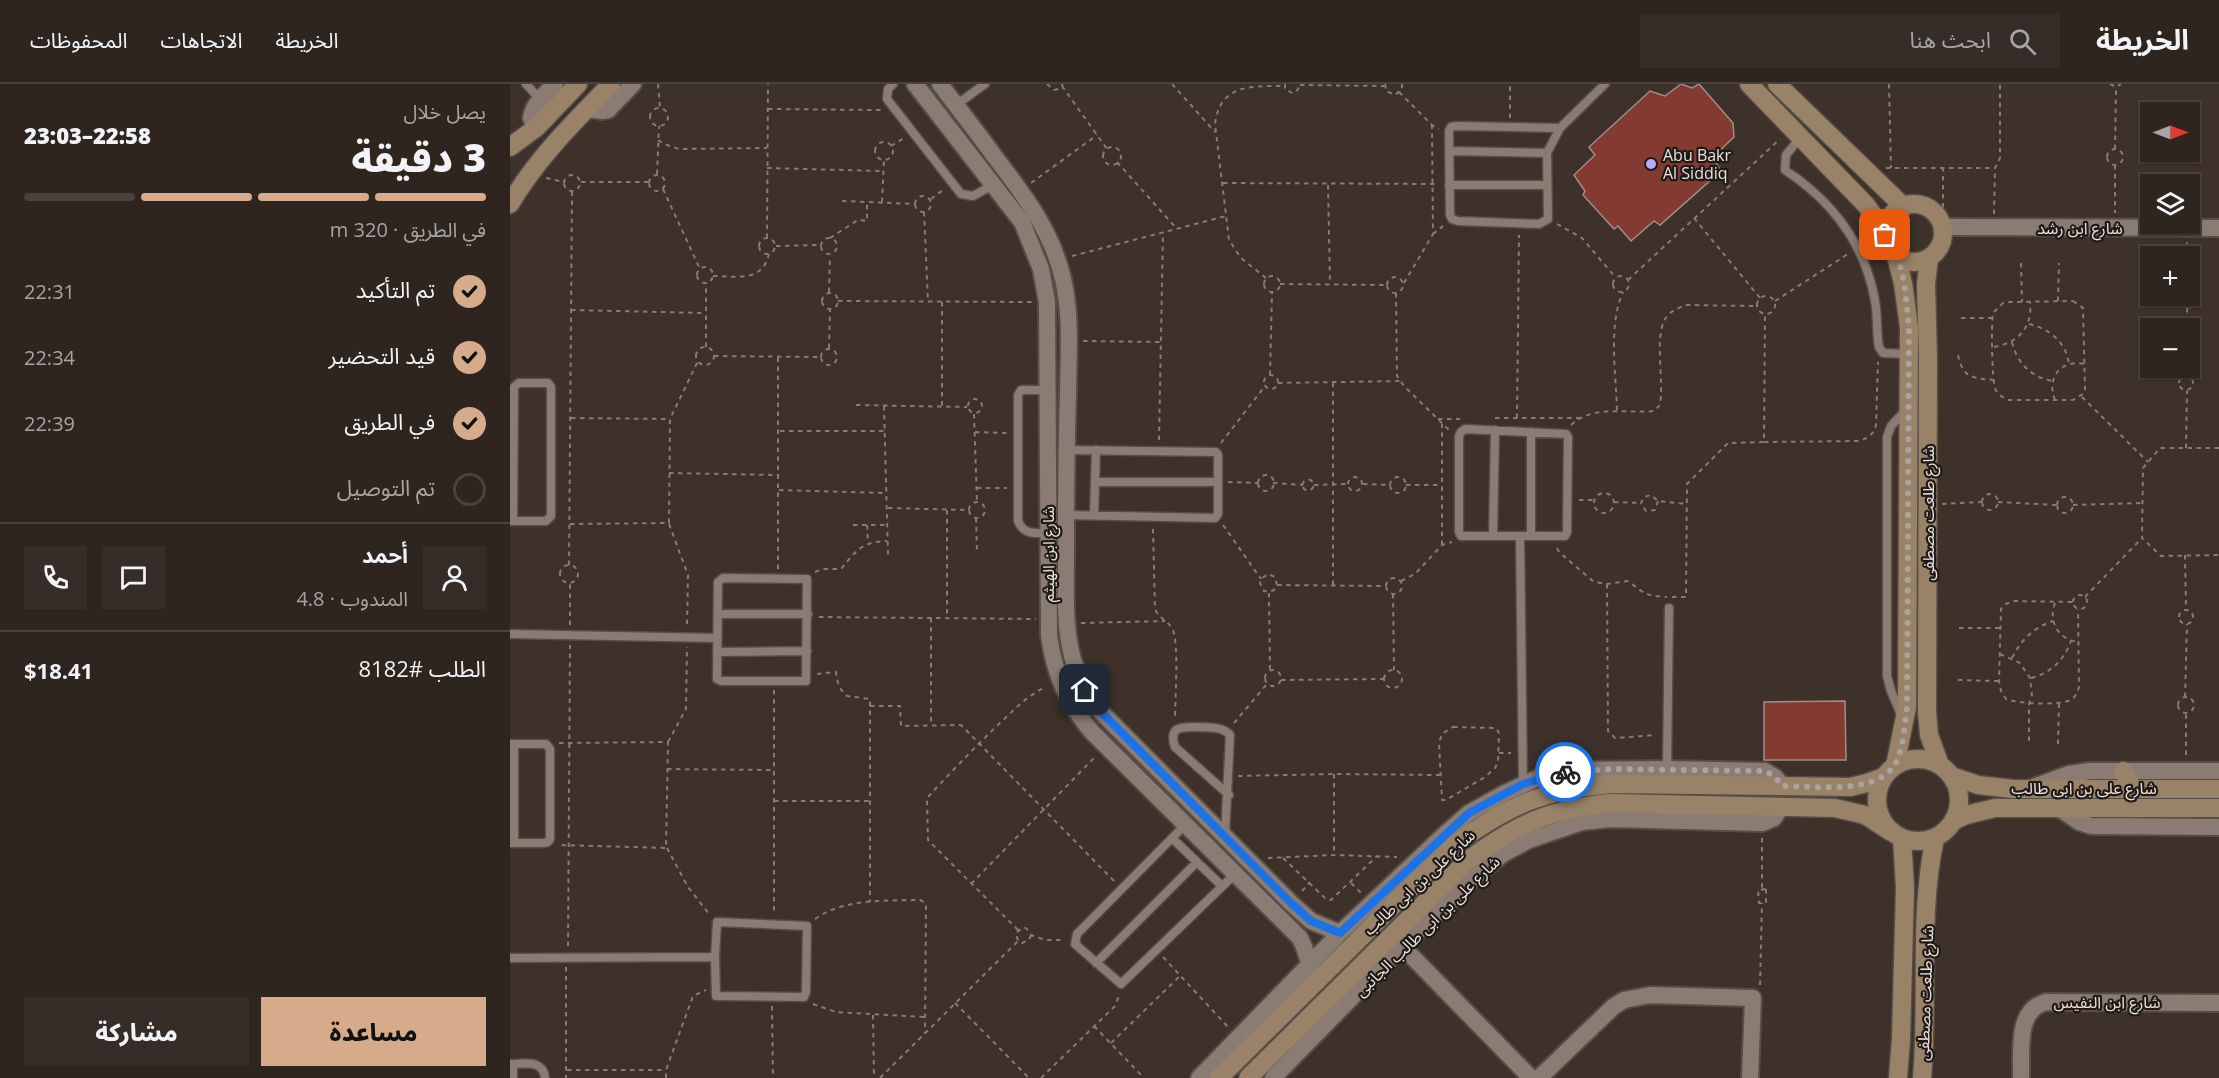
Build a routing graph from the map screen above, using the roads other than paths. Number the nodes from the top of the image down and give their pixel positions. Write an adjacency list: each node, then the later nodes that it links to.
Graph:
1 (526, 84): 13 (lane)
2 (555, 84): 13 (street)
3 (578, 84): 16 (street)
4 (611, 84): 15 (street)
5 (633, 84): 15 (street)
6 (894, 84): 22 (lane)
7 (915, 84): 22 (street, شارع ابن الهيثم)
8 (940, 84): 14 (street, شارع ابن الهيثم)
9 (985, 84): 14 (lane)
10 (1605, 84): 17 (lane)
11 (1749, 84): 18 (street)
12 (1777, 84): 26 (street)
13 (540, 99): 16 (street)
14 (956, 105): 37 (street, شارع ابن الهيثم)
15 (587, 109): 25 (street)
16 (537, 127): 19 (street)
17 (1560, 128): 20 (lane); 21 (lane)
18 (1796, 133): 29 (street); 32 (lane)
19 (510, 147)
20 (1449, 151): 21 (lane); 23 (lane)
21 (1547, 153): 24 (lane)
22 (993, 185): 33 (street, شارع ابن الهيثم)
23 (1449, 185): 24 (lane); 24 (lane)
24 (1547, 185)
25 (510, 204)
26 (1904, 207): 27 (street); 29 (street)
27 (1942, 227): 28 (street, شارع ابن رشد); 31 (street)
28 (2219, 228)
29 (1885, 235): 30 (street)
30 (1896, 256): 31 (street); 32 (street, شارع طلعت مصطفى)
31 (1929, 258): 60 (street, شارع طلعت مصطفى)
32 (1908, 354): 59 (street, شارع طلعت مصطفى)
33 (1048, 390): 39 (street, شارع ابن الهيثم); 46 (lane)
34 (1495, 430): 35 (lane); 47 (lane); 47 (lane)
35 (1531, 432): 49 (lane); 49 (lane)
36 (512, 433): 45 (lane); 45 (lane)
37 (1066, 450): 38 (lane); 40 (street, شارع ابن الهيثم)
38 (1096, 450): 41 (lane); 42 (lane)
39 (1049, 481): 40 (street); 46 (street, شارع ابن الهيثم)
40 (1066, 481): 43 (street, شارع ابن الهيثم)
41 (1095, 482): 42 (lane); 44 (lane)
42 (1218, 482): 44 (lane)
43 (1066, 515): 44 (lane); 76 (street, شارع ابن الهيثم)
44 (1094, 515)
45 (512, 521)
46 (1048, 533): 73 (street, شارع ابن الهيثم)
47 (1493, 536): 48 (lane)
48 (1520, 536): 49 (lane); 63 (lane)
49 (1531, 536)
50 (1669, 608): 58 (lane)
51 (718, 614): 52 (lane); 52 (lane); 54 (lane)
52 (807, 616): 55 (lane)
53 (510, 634): 54 (lane)
54 (717, 638): 56 (lane)
55 (807, 651): 56 (lane); 56 (lane)
56 (717, 652)
57 (512, 744): 79 (lane); 79 (lane)
58 (1667, 769): 63 (street); 64 (street)
59 (1889, 771): 60 (street); 64 (street, شارع على بن ابى طالب); 75 (street)
60 (1946, 771): 65 (street, شارع على بن ابى طالب); 72 (street)
61 (2123, 771): 62 (street); 65 (street); 66 (street)
62 (2219, 771)
63 (1523, 784): 83 (street)
64 (1782, 786): 90 (street, شارع على بن ابى طالب)
65 (2028, 789): 66 (street, شارع على بن ابى طالب)
66 (2133, 789): 67 (street, شارع على بن ابى طالب)
67 (2219, 789)
68 (1229, 795): 68 (lane); 76 (lane)
69 (1781, 807): 75 (street, شارع على بن ابى طالب); 84 (street, شارع على بن ابى طالب الجانبى); 84 (street, شارع على بن ابى طالب)
70 (2059, 808): 71 (street, شارع على بن ابى طالب); 72 (street, شارع على بن ابى طالب); 74 (street)
71 (2219, 808)
72 (1953, 821): 78 (street)
73 (1185, 825): 77 (lane); 81 (street, شارع ابن الهيثم)
74 (2219, 827)
75 (1896, 835): 78 (street); 101 (street, شارع طلعت مصطفى)
76 (1225, 837): 83 (street, شارع ابن الهيثم)
77 (1173, 838): 80 (lane); 87 (lane)
78 (1935, 838): 102 (street, شارع طلعت مصطفى)
79 (512, 843)
80 (1197, 862): 82 (lane); 87 (lane)
81 (1235, 874): 82 (lane); 88 (street, شارع ابن الهيثم)
82 (1222, 886): 87 (lane)
83 (1340, 933): 88 (street)
84 (1396, 941): 96 (street, شارع على بن ابى طالب); 97 (street, شارع على بن ابى طالب الجانبى); 98 (street)
85 (715, 957): 85 (lane); 86 (lane)
86 (510, 958)
87 (1096, 963)
88 (1310, 965): 90 (street)
89 (2219, 1003): 103 (street, شارع ابن النفيس)
90 (1244, 1043): 94 (street); 95 (street, شارع على بن ابى طالب)
91 (511, 1064): 92 (lane); 93 (lane)
92 (513, 1078)
93 (545, 1078)
94 (1199, 1078)
95 (1219, 1078)
96 (1248, 1078)
97 (1273, 1078)
98 (1531, 1078)
99 (1539, 1078): 100 (street)
100 (1750, 1078)
101 (1898, 1078)
102 (1922, 1078)
103 (2021, 1078)

